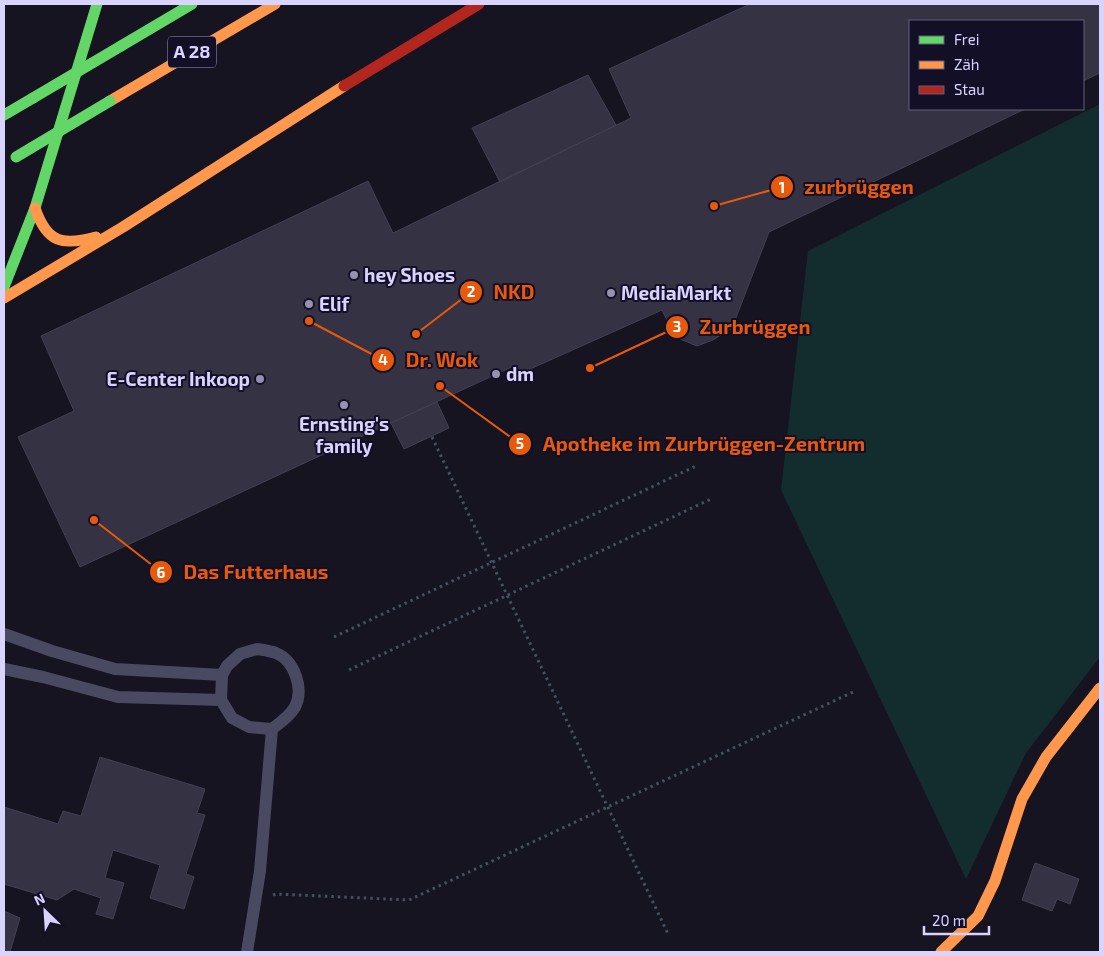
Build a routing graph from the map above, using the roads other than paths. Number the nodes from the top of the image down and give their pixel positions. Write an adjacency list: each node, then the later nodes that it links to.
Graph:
1 (97, 4): 7 (main road)
2 (192, 4): 5 (main road, A 28, bridge)
3 (275, 4): 6 (main road, A 28, bridge)
4 (479, 4): 8 (main road)
5 (4, 114)
6 (4, 164)
7 (34, 208): 8 (main road); 9 (main road)
8 (123, 227): 10 (main road)
9 (4, 287)
10 (4, 298)
11 (4, 634): 15 (lane)
12 (4, 660): 14 (lane)
13 (4, 669): 14 (lane)
14 (24, 673): 17 (lane)
15 (222, 675): 17 (lane); 18 (lane)
16 (1100, 688): 20 (main road)
17 (221, 700): 18 (lane)
18 (272, 729): 19 (lane)
19 (247, 952)
20 (941, 952)

